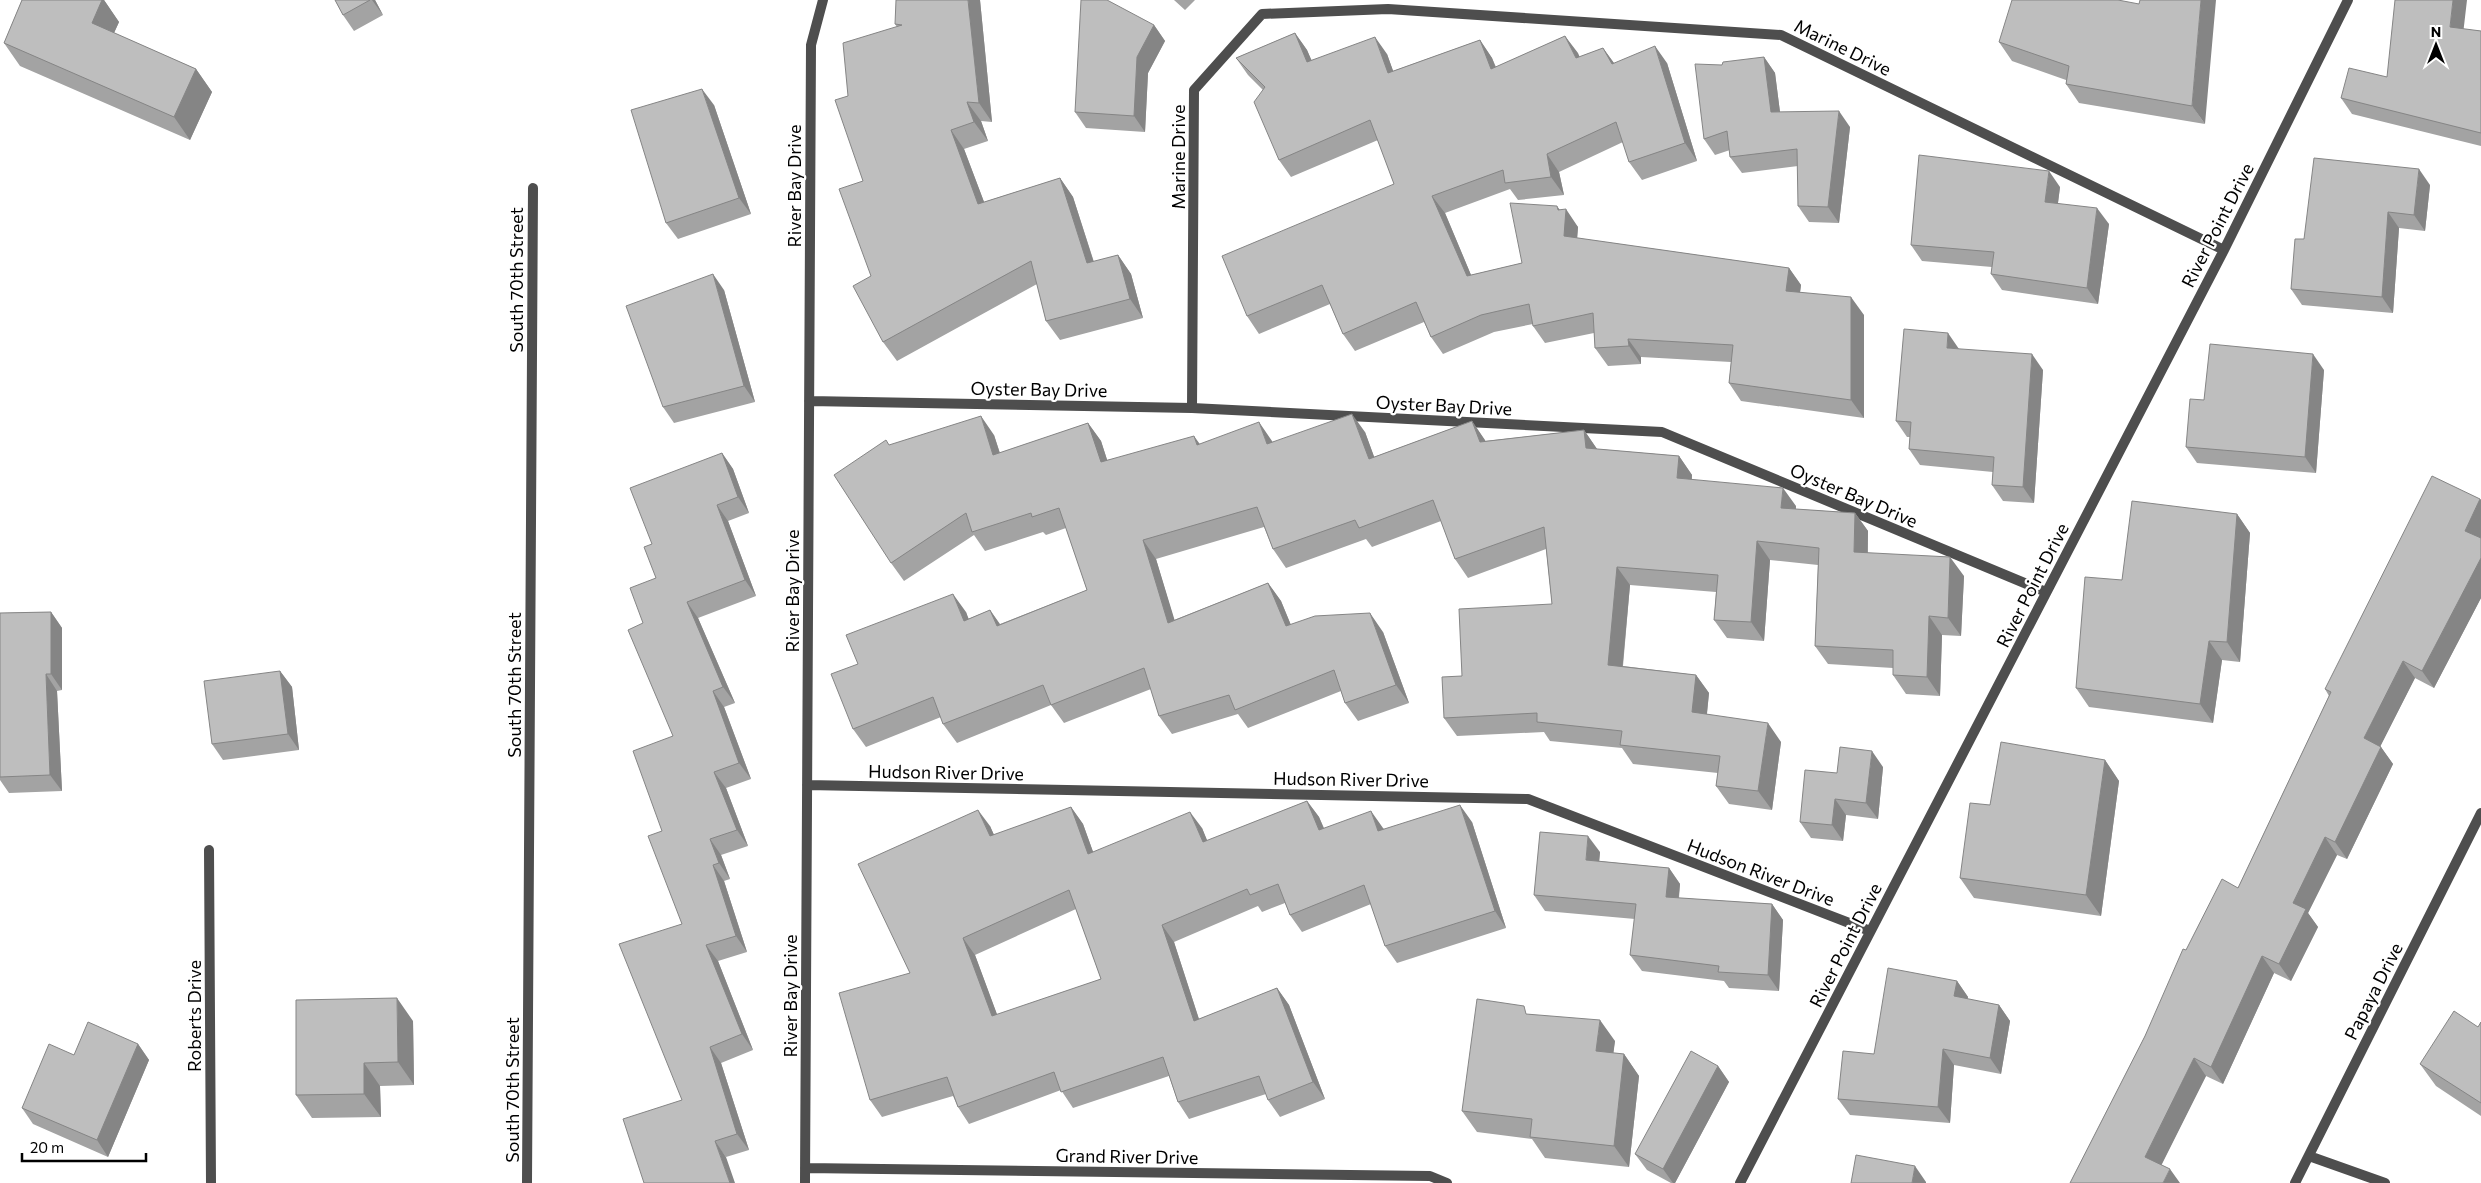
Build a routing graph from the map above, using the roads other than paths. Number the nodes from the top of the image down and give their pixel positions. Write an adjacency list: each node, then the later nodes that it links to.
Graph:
1 (822, 0): 5 (street, River Bay Drive)
2 (2348, 0): 4 (street, River Point Drive)
3 (533, 188): 15 (street, South 70th Street)
4 (2224, 250): 6 (street, Marine Drive); 7 (street, River Point Drive)
5 (809, 401): 6 (street, Oyster Bay Drive); 8 (street, River Bay Drive)
6 (1192, 408): 7 (street, Oyster Bay Drive)
7 (2046, 592): 11 (street, River Point Drive)
8 (807, 785): 11 (street, Hudson River Drive); 13 (street, River Bay Drive)
9 (2481, 813): 12 (street, Papaya Drive)
10 (209, 850): 14 (street, Roberts Drive)
11 (1870, 931): 18 (street, River Point Drive)
12 (2308, 1156): 19 (street, Papaya Drive); 20 (street)
13 (805, 1168): 16 (street, River Bay Drive); 17 (street, Grand River Drive)
14 (211, 1183)
15 (528, 1183)
16 (805, 1183)
17 (1447, 1183)
18 (1740, 1183)
19 (2295, 1183)
20 (2385, 1183)

